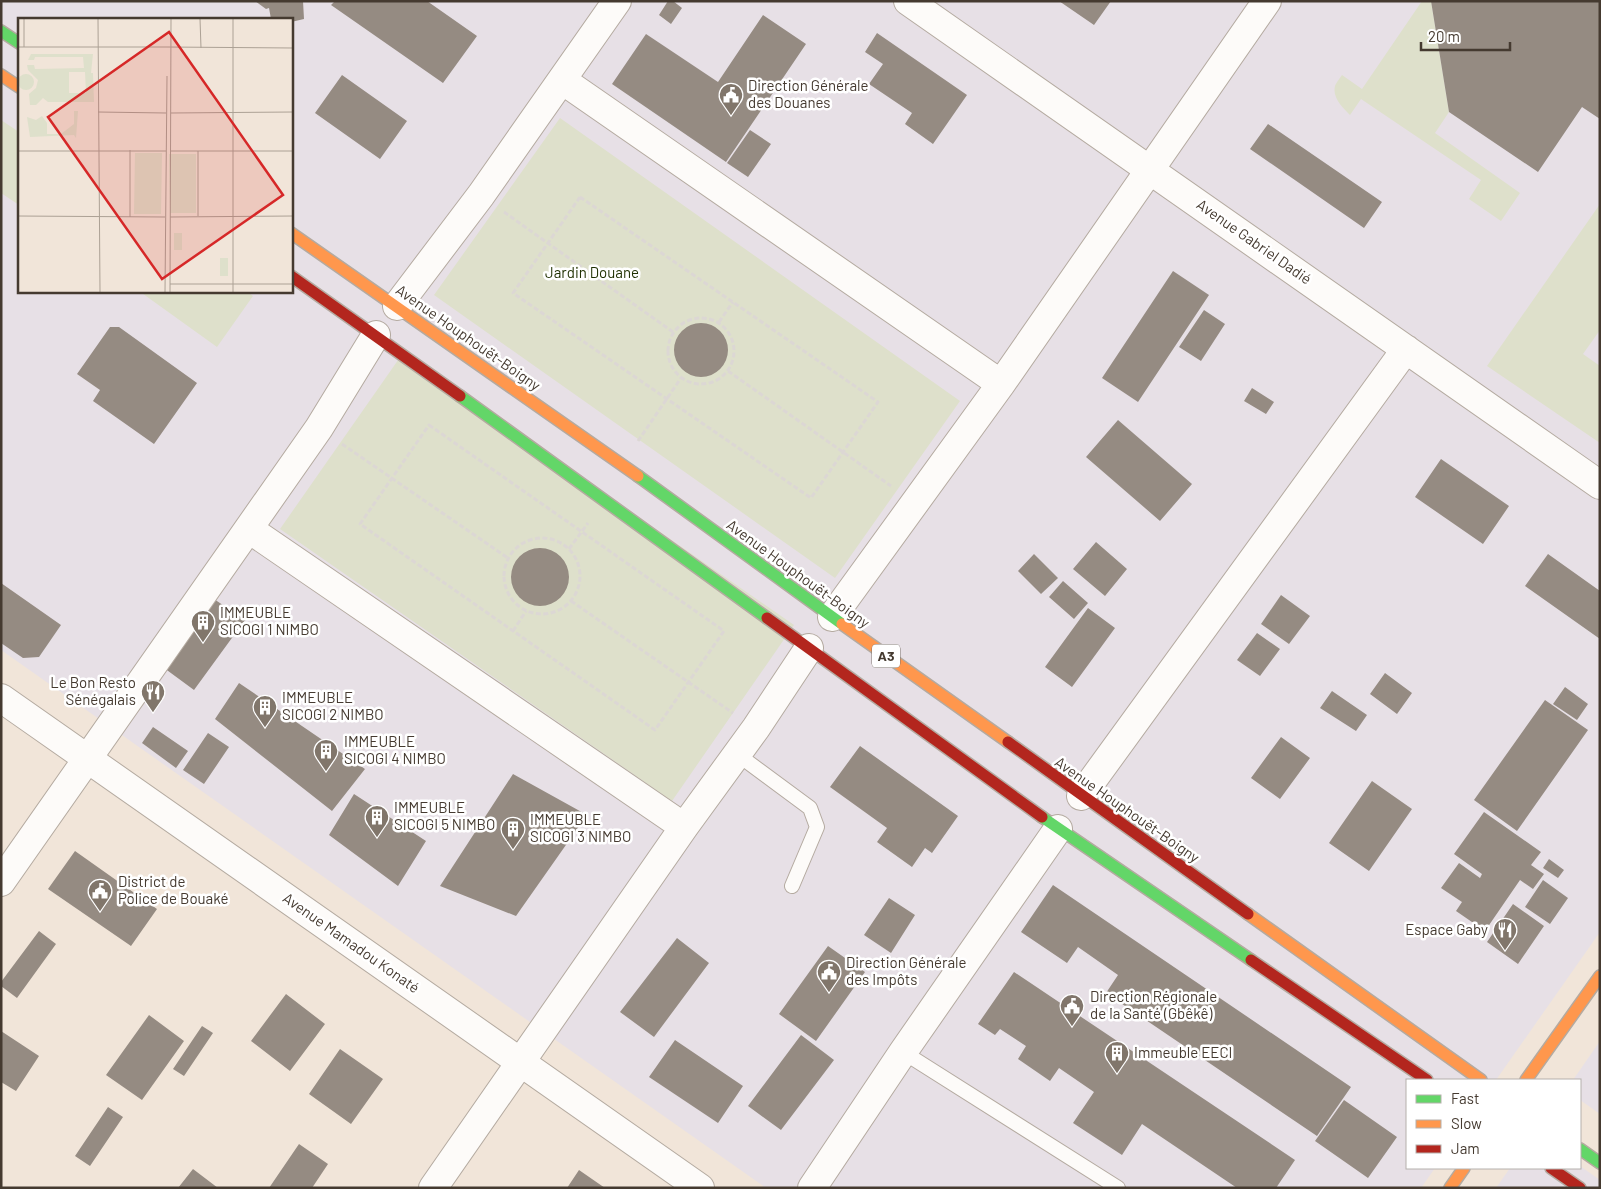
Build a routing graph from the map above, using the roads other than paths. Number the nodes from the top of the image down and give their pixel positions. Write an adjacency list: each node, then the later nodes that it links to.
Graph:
1 (617, 1): 7 (street)
2 (908, 1): 9 (street, Avenue Gabriel Dadié)
3 (1267, 1): 9 (street)
4 (1, 31): 5 (main road)
5 (18, 42)
6 (1, 75): 8 (main road)
7 (562, 80): 12 (street); 15 (street)
8 (18, 86)
9 (1150, 169): 14 (street, Avenue Gabriel Dadié); 15 (street)
10 (292, 234): 12 (main road, Avenue Houphouët-Boigny / A3)
11 (292, 277): 13 (main road, A3)
12 (397, 306): 18 (main road, Avenue Houphouët-Boigny / A3)
13 (376, 335): 17 (street); 19 (main road, A3)
14 (1406, 349): 16 (street, Avenue Gabriel Dadié); 23 (street)
15 (1001, 384): 18 (street)
16 (1600, 485)
17 (248, 528): 22 (street); 24 (street)
18 (832, 617): 23 (main road, Avenue Houphouët-Boigny / A3)
19 (809, 648): 21 (street); 25 (main road, A3)
20 (1, 698): 22 (street, Avenue Mamadou Konaté)
21 (737, 754): 24 (street); 27 (lane)
22 (88, 758): 26 (street); 30 (street, Avenue Mamadou Konaté)
23 (1081, 796): 32 (main road, Avenue Houphouët-Boigny / A3)
24 (684, 827): 30 (street)
25 (1058, 829): 29 (street); 31 (main road, A3)
26 (1, 882)
27 (792, 886)
28 (1600, 976): 33 (main road)
29 (903, 1052): 40 (street); 41 (lane)
30 (521, 1062): 38 (street); 39 (street, Avenue Mamadou Konaté)
31 (1426, 1079)
32 (1480, 1079)
33 (1527, 1079)
34 (1581, 1150): 35 (main road)
35 (1600, 1163)
36 (1463, 1169): 42 (main road)
37 (1552, 1169): 43 (main road)
38 (434, 1188)
39 (700, 1188)
40 (812, 1188)
41 (1118, 1188)
42 (1450, 1188)
43 (1580, 1188)

